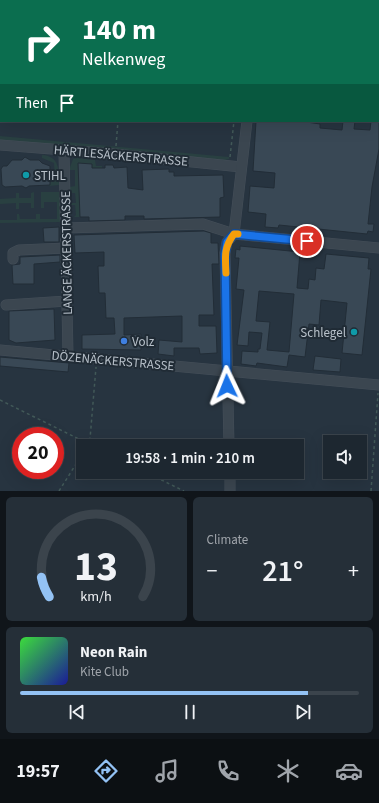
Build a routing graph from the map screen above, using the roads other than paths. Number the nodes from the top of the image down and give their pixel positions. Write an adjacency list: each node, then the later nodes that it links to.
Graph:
1 (247, 122): 4 (street)
2 (4, 147): 3 (street, HÄRTLESÄCKERSTRASSE)
3 (64, 151): 4 (street, HÄRTLESÄCKERSTRASSE); 5 (street, LANGE ÄCKERSTRASSE)
4 (241, 167): 6 (street)
5 (66, 228): 6 (street); 7 (street, LANGE ÄCKERSTRASSE)
6 (234, 234): 8 (street); 14 (street)
7 (66, 248): 9 (street); 10 (street, LANGE ÄCKERSTRASSE)
8 (379, 248)
9 (13, 259)
10 (67, 301): 11 (street); 13 (street, LANGE ÄCKERSTRASSE)
11 (6, 305)
12 (0, 350): 13 (street, DÖZENÄCKERSTRASSE)
13 (68, 356): 14 (street, DÖZENÄCKERSTRASSE)
14 (227, 371): 15 (street, DÖZENÄCKERSTRASSE); 16 (street)
15 (379, 385)
16 (229, 439)
17 (230, 479): 18 (street)
18 (230, 491)

